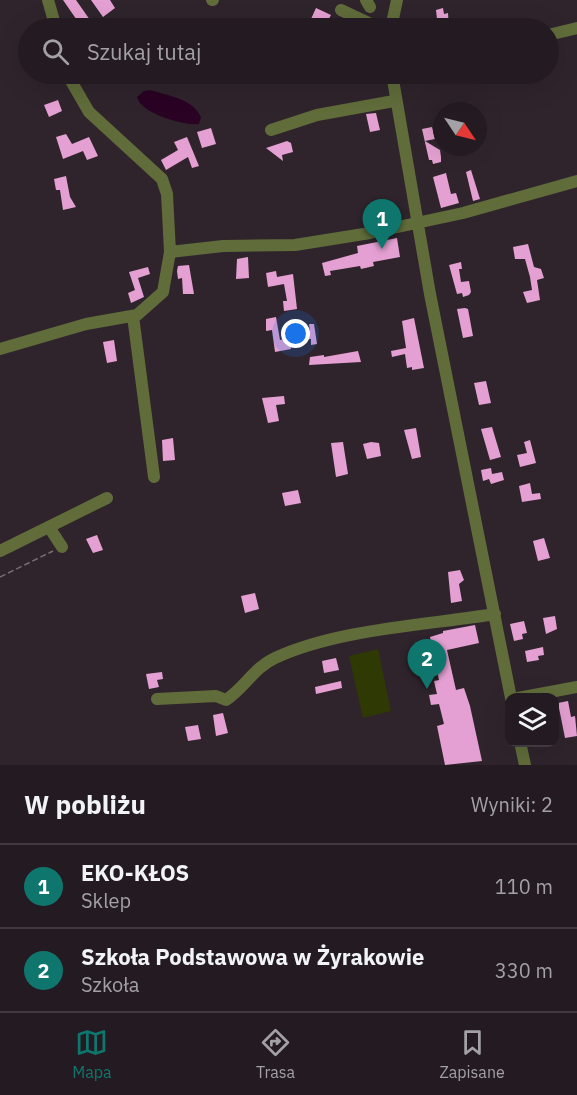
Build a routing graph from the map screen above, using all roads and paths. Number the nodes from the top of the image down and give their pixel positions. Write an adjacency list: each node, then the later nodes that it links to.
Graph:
1 (48, 0): 4 (street)
2 (397, 0): 6 (street)
3 (347, 6): 5 (street)
4 (53, 18)
5 (364, 18)
6 (393, 18)
7 (577, 28): 8 (street)
8 (559, 32)
9 (73, 84): 15 (street)
10 (395, 84): 11 (street)
11 (394, 100): 12 (street); 14 (street)
12 (271, 130)
13 (577, 181): 14 (street)
14 (417, 224): 15 (street); 24 (street)
15 (170, 252): 16 (street)
16 (132, 316): 17 (street); 18 (street)
17 (0, 349)
18 (154, 477)
19 (107, 498): 20 (street)
20 (49, 527): 21 (street); 22 (street)
21 (62, 547): 23 (path)
22 (0, 551)
23 (0, 577)
24 (495, 614): 26 (street); 28 (street)
25 (577, 687): 27 (street)
26 (510, 693)
27 (545, 693)
28 (157, 699)
29 (521, 747): 30 (street)
30 (525, 765)

